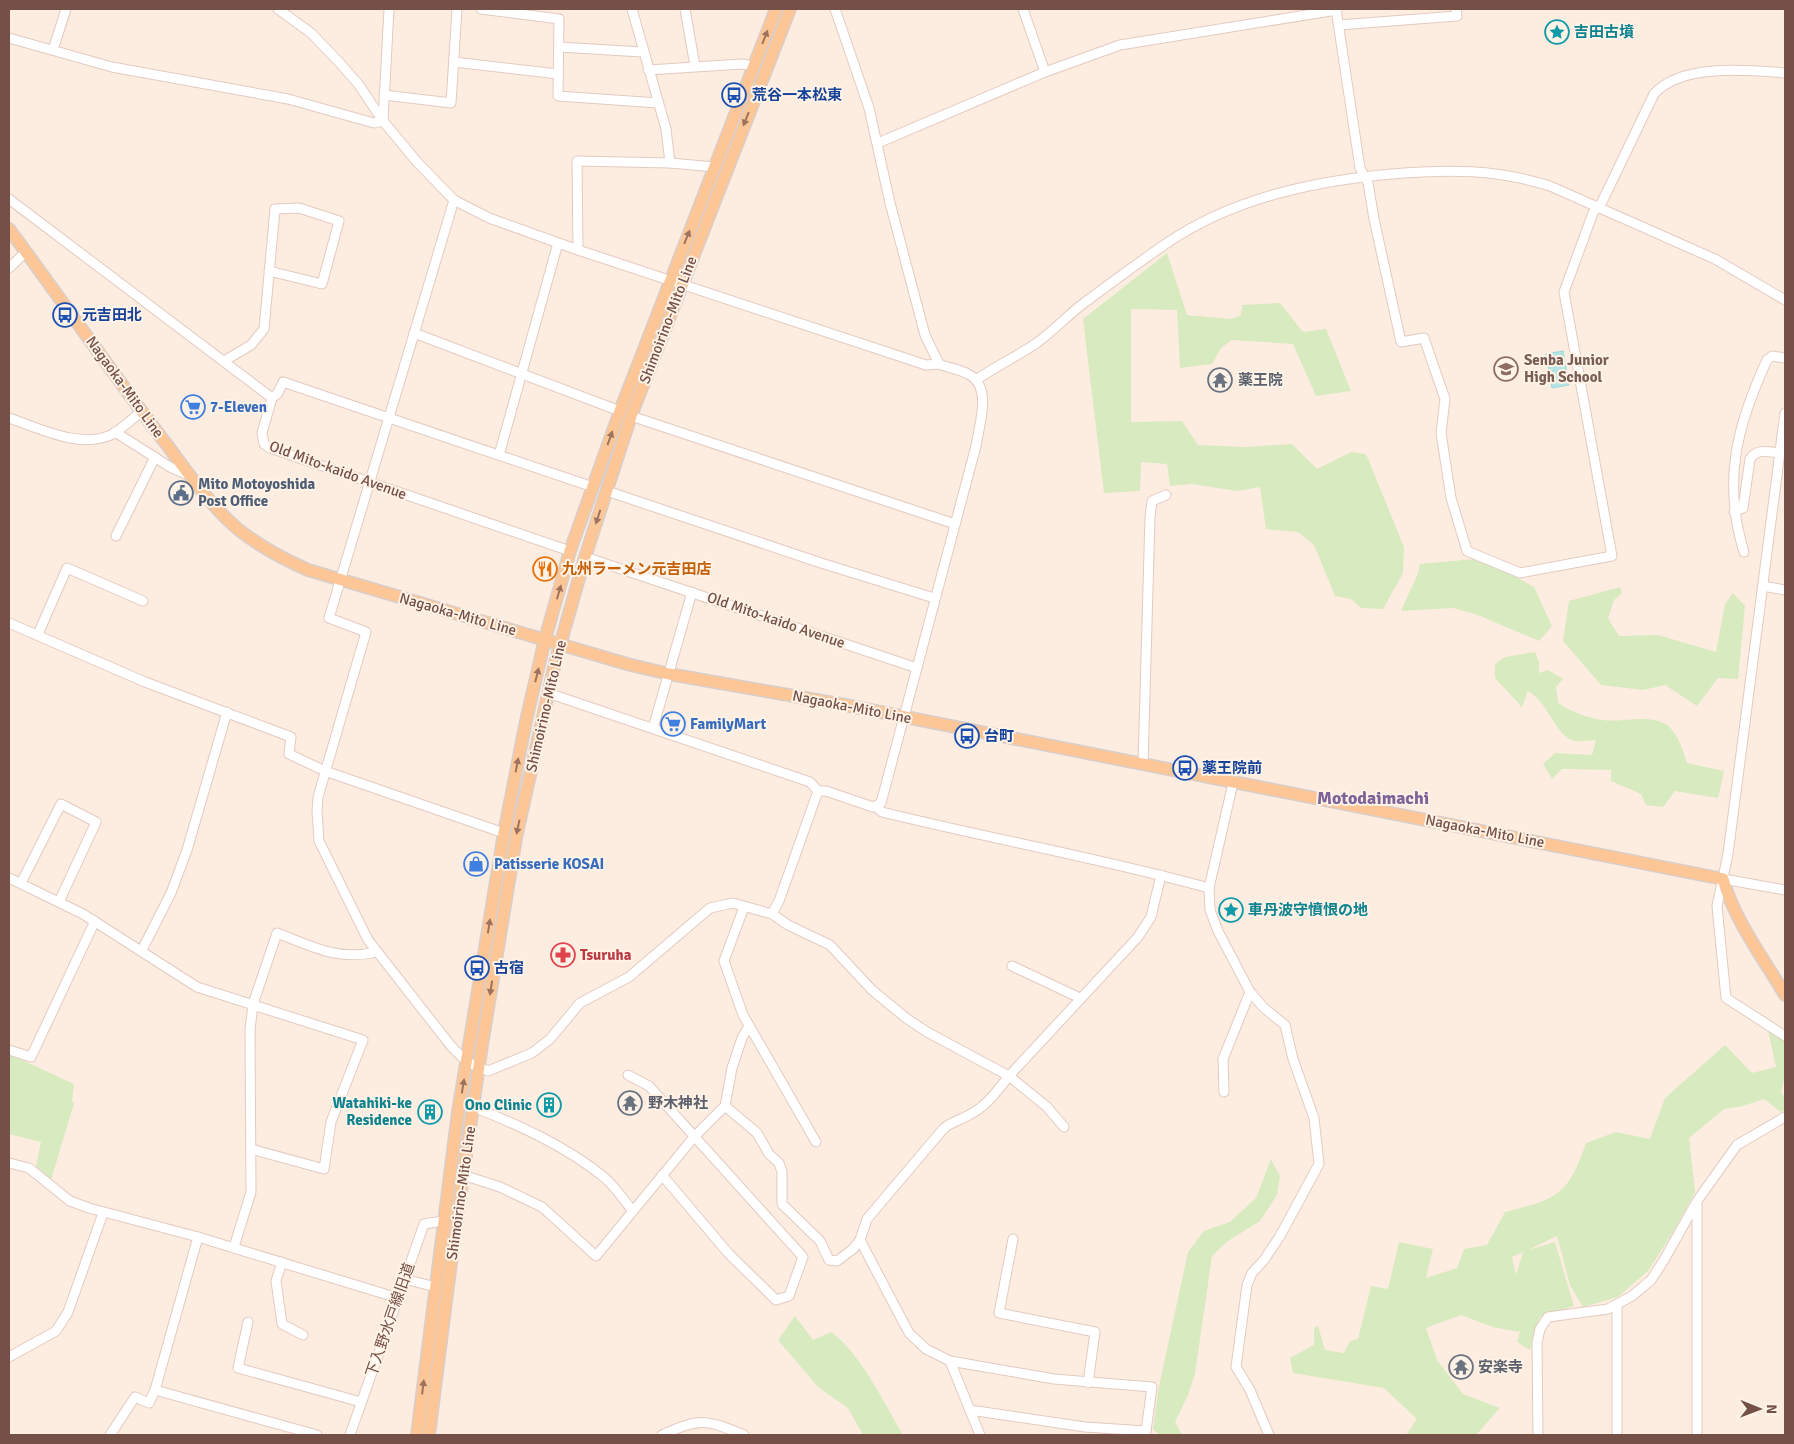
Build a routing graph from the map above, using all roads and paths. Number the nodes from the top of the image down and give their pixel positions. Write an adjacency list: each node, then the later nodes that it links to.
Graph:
1 (66, 9): 18 (street)
2 (278, 9): 29 (street)
3 (389, 9): 27 (street)
4 (457, 9): 20 (street)
5 (481, 9): 13 (street)
6 (632, 9): 19 (street)
7 (685, 9): 21 (street)
8 (776, 9): 22 (main road, Shimoirino-Mito Line, one-way to 8)
9 (790, 9): 43 (main road, Shimoirino-Mito Line, one-way to 43)
10 (835, 9): 30 (street)
11 (1023, 9): 24 (street)
12 (1337, 10): 15 (street); 24 (street)
13 (524, 12): 17 (street)
14 (1456, 13): 15 (street)
15 (1339, 25): 33 (street)
16 (9, 38): 18 (street)
17 (559, 47): 19 (street); 26 (street)
18 (53, 50): 29 (street)
19 (642, 52): 23 (street)
20 (454, 62): 26 (street); 27 (street)
21 (694, 66): 22 (street); 23 (street)
22 (754, 66): 32 (main road, Shimoirino-Mito Line)
23 (648, 70): 28 (street)
24 (1045, 72): 30 (street)
25 (1785, 73): 36 (street)
26 (558, 74): 28 (street)
27 (384, 95): 29 (street)
28 (658, 103): 31 (street)
29 (383, 121): 35 (street)
30 (878, 143): 48 (street)
31 (670, 163): 32 (street); 39 (street)
32 (715, 167): 43 (main road, Shimoirino-Mito Line, one-way to 32)
33 (1363, 177): 36 (street); 36 (street); 50 (street)
34 (9, 199): 47 (street)
35 (454, 200): 38 (street); 45 (street)
36 (1597, 207): 44 (street)
37 (9, 228): 40 (main road, Nagaoka-Mito Line)
38 (558, 243): 39 (street); 49 (street)
39 (578, 250): 43 (street)
40 (26, 252): 41 (street); 52 (main road, Nagaoka-Mito Line)
41 (9, 268)
42 (269, 271): 42 (street); 47 (street)
43 (676, 282): 48 (street); 53 (main road, Shimoirino-Mito Line)
44 (1785, 300)
45 (414, 333): 49 (street); 56 (street)
46 (1785, 358): 66 (street)
47 (224, 361): 51 (street)
48 (939, 364): 50 (street)
49 (522, 374): 53 (street); 59 (street)
50 (976, 380): 67 (street)
51 (272, 398): 56 (street); 62 (street, Old Mito-kaido Avenue)
52 (142, 412): 57 (street); 61 (main road, Nagaoka-Mito Line)
53 (626, 413): 63 (main road, Shimoirino-Mito Line, one-way to 53); 64 (main road, Shimoirino-Mito Line); 67 (street)
54 (1785, 413): 58 (street)
55 (9, 418): 57 (street)
56 (388, 418): 59 (street); 62 (street)
57 (115, 432): 60 (street)
58 (1780, 453): 66 (street); 73 (street)
59 (499, 455): 63 (street)
60 (155, 457): 61 (street); 68 (street)
61 (192, 477): 72 (main road, Nagaoka-Mito Line)
62 (369, 482): 69 (street, Old Mito-kaido Avenue); 72 (street)
63 (593, 487): 69 (main road, Shimoirino-Mito Line)
64 (607, 491): 71 (main road, Shimoirino-Mito Line, one-way to 71); 76 (street)
65 (1166, 495): 88 (street)
66 (1734, 512): 70 (street)
67 (955, 524): 76 (street)
68 (116, 536)
69 (570, 551): 80 (main road, Shimoirino-Mito Line, one-way to 69)
70 (1744, 552)
71 (585, 556): 75 (street, Old Mito-kaido Avenue); 81 (main road, Shimoirino-Mito Line)
72 (340, 580): 80 (main road, Nagaoka-Mito Line); 89 (street)
73 (1763, 586): 74 (street); 96 (street)
74 (1785, 590)
75 (692, 592): 82 (street, Old Mito-kaido Avenue); 83 (street)
76 (934, 598): 82 (street)
77 (143, 601): 79 (street)
78 (9, 623): 79 (street)
79 (38, 634): 85 (street)
80 (545, 639): 81 (main road, Nagaoka-Mito Line); 93 (main road, Shimoirino-Mito Line, one-way to 80)
81 (560, 643): 83 (main road, Nagaoka-Mito Line); 84 (main road, Shimoirino-Mito Line)
82 (917, 668): 86 (street)
83 (669, 674): 86 (main road, Nagaoka-Mito Line); 87 (street)
84 (548, 693): 87 (street); 115 (main road, Shimoirino-Mito Line, one-way to 115)
85 (227, 712): 89 (street); 104 (street)
86 (904, 718): 88 (main road, Nagaoka-Mito Line); 92 (street)
87 (653, 728): 91 (street)
88 (1143, 765): 90 (main road, Nagaoka-Mito Line)
89 (325, 772): 93 (street); 105 (street)
90 (1233, 783): 96 (main road, Nagaoka-Mito Line); 98 (street)
91 (818, 791): 92 (street); 102 (street)
92 (876, 806): 94 (street)
93 (504, 833): 114 (main road, Shimoirino-Mito Line, one-way to 93)
94 (1161, 875): 98 (street); 109 (street)
95 (9, 878): 97 (street)
96 (1723, 879): 99 (street); 108 (main road); 112 (street)
97 (21, 883): 100 (street); 100 (street)
98 (1209, 888): 107 (street)
99 (1785, 890)
100 (59, 902): 103 (street)
101 (744, 907): 102 (street); 111 (street); 115 (street)
102 (772, 914): 117 (street)
103 (95, 921): 104 (street); 113 (street)
104 (142, 950): 110 (street)
105 (377, 952): 110 (street); 114 (street)
106 (1012, 966): 109 (street)
107 (1250, 992): 118 (street); 158 (street)
108 (1785, 996)
109 (1080, 998): 117 (street)
110 (253, 1004): 125 (street); 125 (street)
111 (749, 1026): 119 (street); 124 (street)
112 (1785, 1036)
113 (9, 1050)
114 (467, 1062): 115 (street); 132 (main road, Shimoirino-Mito Line, one-way to 114)
115 (478, 1068): 120 (main road, Shimoirino-Mito Line)
116 (628, 1075): 123 (street)
117 (1009, 1076): 122 (street); 135 (street)
118 (1224, 1092)
119 (725, 1106): 123 (street); 135 (street)
120 (473, 1107): 127 (main road, Shimoirino-Mito Line); 130 (street)
121 (1785, 1117): 129 (street)
122 (1064, 1127)
123 (694, 1137): 128 (street); 128 (street)
124 (816, 1142)
125 (251, 1149): 136 (street)
126 (9, 1163): 131 (street)
127 (463, 1175): 130 (street); 154 (main road, Shimoirino-Mito Line)
128 (662, 1175): 130 (street)
129 (1697, 1201): 141 (street); 161 (street)
130 (632, 1210)
131 (102, 1212): 133 (street); 144 (street)
132 (443, 1221): 138 (street, 下入野水戸線旧道); 139 (main road, Shimoirino-Mito Line)
133 (198, 1237): 136 (street); 147 (street)
134 (1013, 1239): 146 (street)
135 (860, 1240): 145 (street)
136 (234, 1247): 137 (street)
137 (282, 1262): 140 (street); 143 (street)
138 (404, 1278): 139 (street); 140 (street, 下入野水戸線旧道)
139 (436, 1287): 153 (main road, Shimoirino-Mito Line, one-way to 139)
140 (398, 1298): 148 (street, 下入野水戸線旧道)
141 (1617, 1305): 159 (street); 160 (street)
142 (248, 1322): 148 (street)
143 (303, 1335)
144 (9, 1357)
145 (950, 1362): 146 (street); 149 (street)
146 (1088, 1382): 149 (street)
147 (155, 1390): 150 (street); 151 (street)
148 (361, 1402): 152 (street, 下入野水戸線旧道)
149 (970, 1410): 157 (street)
150 (110, 1435)
151 (317, 1435)
152 (350, 1435)
153 (417, 1435)
154 (429, 1435)
155 (662, 1435): 156 (street)
156 (744, 1435)
157 (980, 1435)
158 (1269, 1435)
159 (1538, 1435)
160 (1617, 1435)
161 (1697, 1435)

